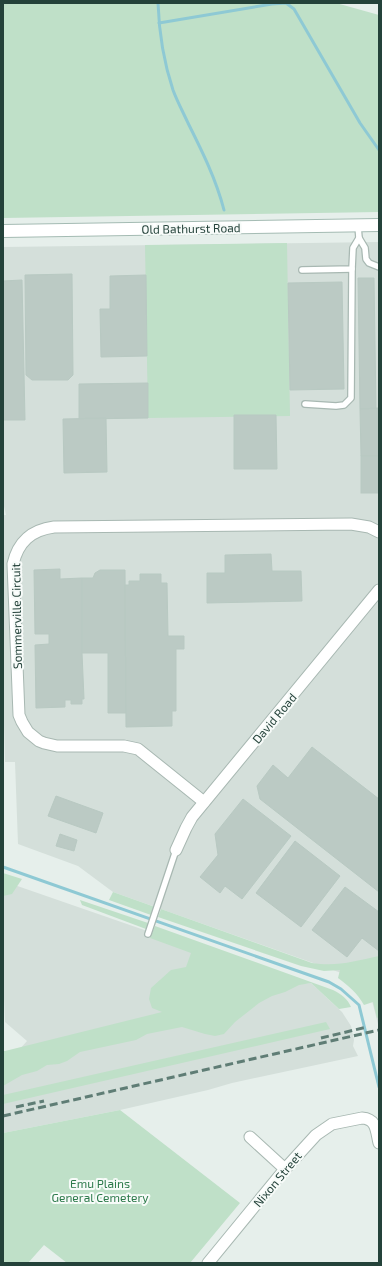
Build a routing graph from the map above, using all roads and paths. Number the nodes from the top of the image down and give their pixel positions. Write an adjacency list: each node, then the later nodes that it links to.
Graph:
1 (379, 225): 2 (main road, Old Bathurst Road)
2 (358, 226): 3 (main road, Old Bathurst Road); 4 (lane)
3 (3, 231)
4 (359, 238): 5 (lane); 6 (lane)
5 (379, 267)
6 (352, 269): 7 (lane); 8 (lane)
7 (302, 270)
8 (305, 404)
9 (379, 532): 11 (street, Sommerville Circuit)
10 (379, 590): 11 (street, David Road)
11 (204, 802): 12 (street, David Road)
12 (176, 850): 13 (lane)
13 (148, 934)
14 (250, 1137): 16 (street)
15 (379, 1143): 16 (street, Nixon Street)
16 (285, 1169): 17 (street, Nixon Street)
17 (208, 1263)

